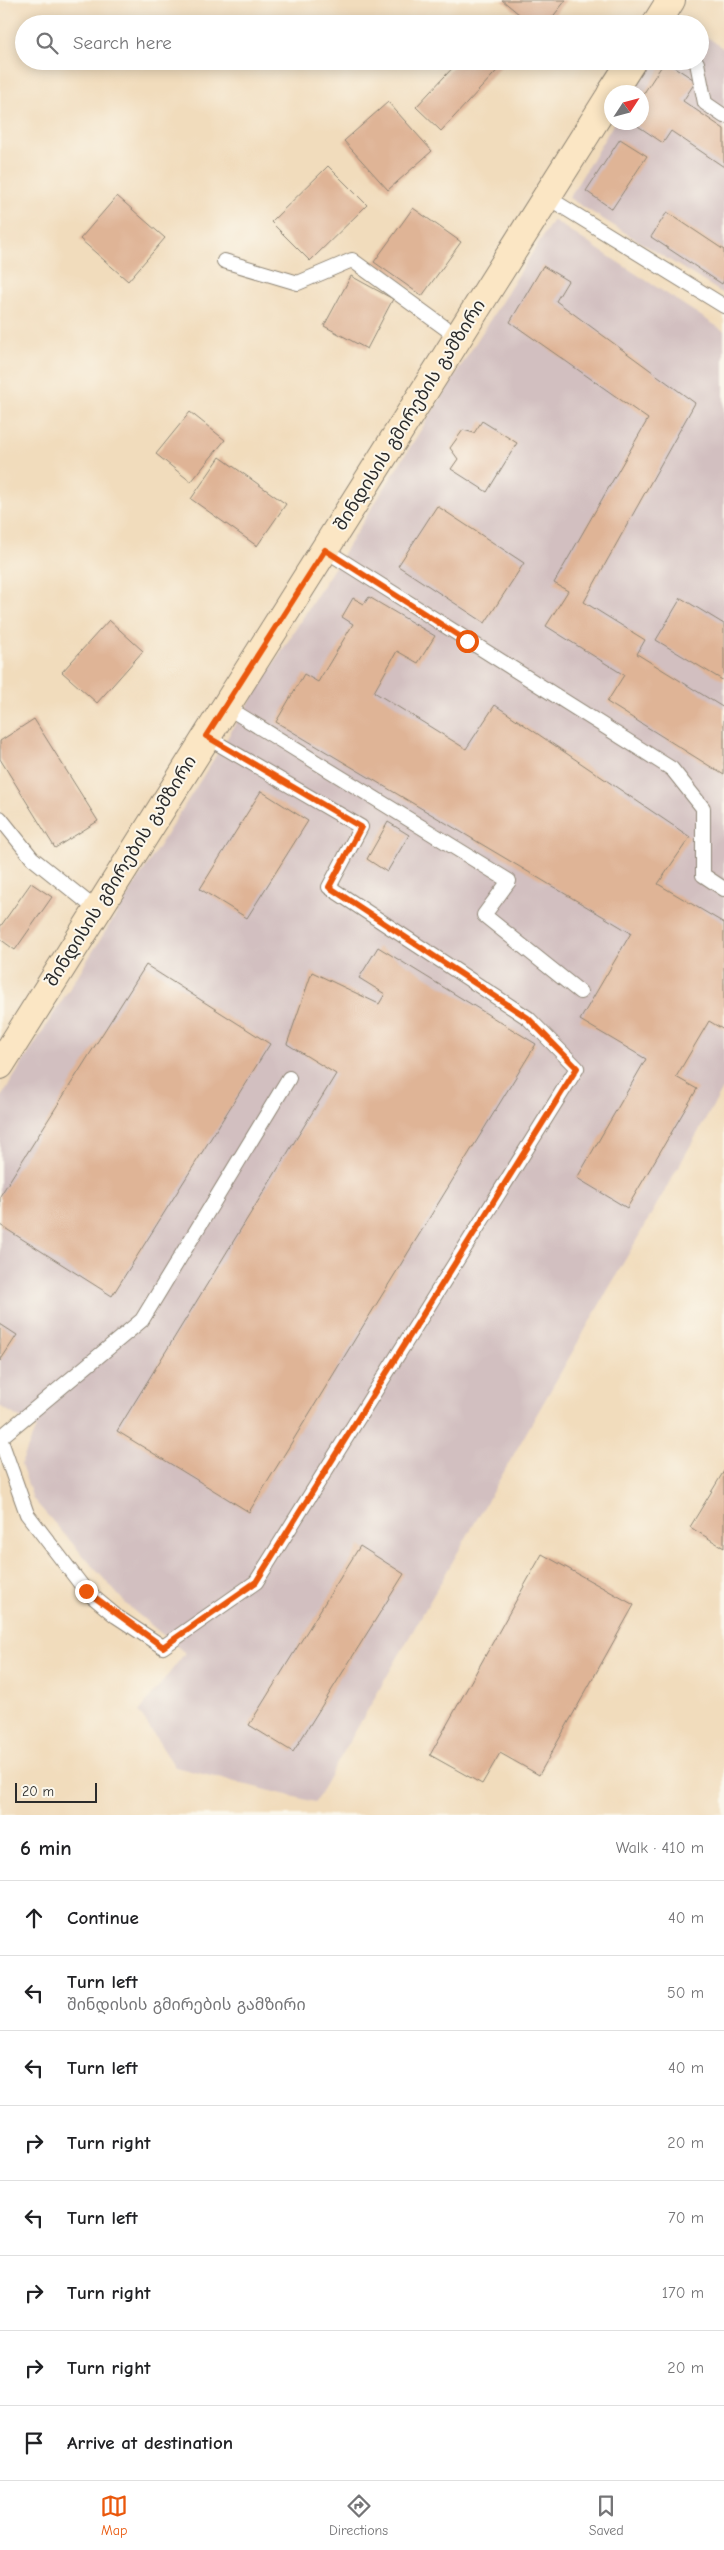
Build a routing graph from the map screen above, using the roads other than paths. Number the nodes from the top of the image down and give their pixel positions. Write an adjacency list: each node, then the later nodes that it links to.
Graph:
1 (671, 0): 2 (main road)
2 (662, 15)
3 (626, 70): 5 (main road, შინდისის გმირების გამზირი)
4 (699, 70): 7 (lane)
5 (617, 85)
6 (604, 106): 8 (main road, შინდისის გმირების გამზირი)
7 (724, 116)
8 (547, 196): 10 (lane); 11 (main road, შინდისის გმირების გამზირი)
9 (224, 261): 11 (lane)
10 (724, 306)
11 (459, 338): 12 (main road, შინდისის გმირების გამზირი)
12 (325, 550): 13 (main road, შინდისის გმირების გამზირი); 16 (lane)
13 (225, 706): 14 (main road, შინდისის გმირების გამზირი); 18 (lane)
14 (206, 736): 17 (main road, შინდისის გმირების გამზირი); 21 (lane)
15 (0, 818): 17 (lane)
16 (724, 888)
17 (96, 910): 19 (main road, შინდისის გმირების გამზირი)
18 (580, 992)
19 (0, 1065)
20 (289, 1078): 21 (lane)
21 (0, 1438)

